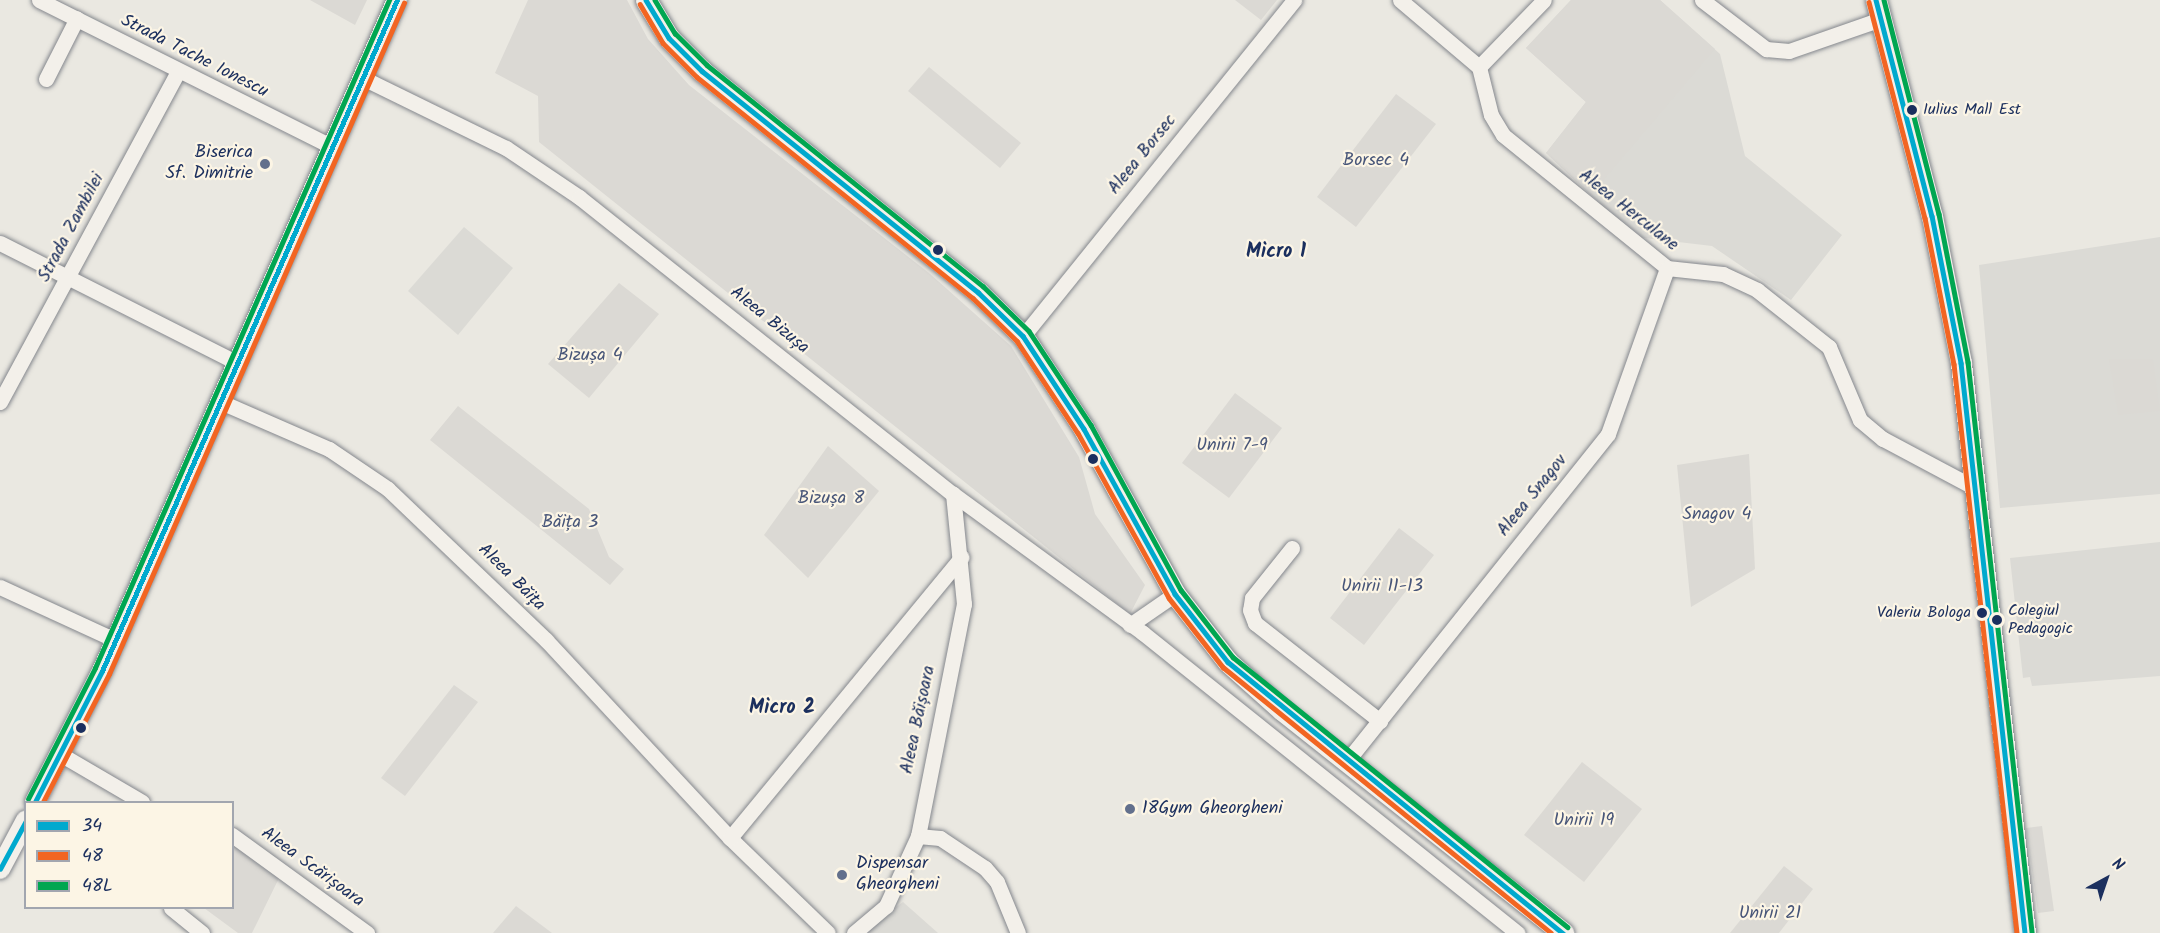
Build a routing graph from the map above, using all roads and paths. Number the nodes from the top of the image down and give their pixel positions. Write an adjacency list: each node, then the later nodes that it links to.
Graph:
1 (39, 0): 8 (street, Strada Tache Ionescu)
2 (397, 0): 12 (street)
3 (1294, 0): 18 (street, Aleea Borsec)
4 (1400, 0): 10 (street)
5 (1544, 0): 10 (street)
6 (1702, 0): 9 (street)
7 (650, 2): 18 (main road)
8 (72, 10): 11 (street, Strada Tache Ionescu); 13 (street)
9 (1879, 10): 22 (main road)
10 (1479, 67): 16 (street, Aleea Herculane)
11 (178, 72): 14 (street, Strada Tache Ionescu); 17 (street, Strada Zambilei)
12 (363, 78): 14 (street); 23 (street, Aleea Bizușa)
13 (46, 79)
14 (333, 147): 19 (street)
15 (0, 243): 17 (street)
16 (1667, 268): 22 (street, Aleea Herculane); 30 (street, Aleea Snagov)
17 (69, 275): 19 (street); 20 (street, Strada Zambilei)
18 (1023, 336): 27 (main road)
19 (238, 363): 21 (street)
20 (0, 402)
21 (221, 402): 29 (street); 38 (street, Aleea Băița)
22 (1975, 488): 48 (main road)
23 (953, 494): 25 (street, Aleea Băișoara); 28 (street, Aleea Bizușa)
24 (1292, 548): 30 (street)
25 (962, 557): 37 (street, Aleea Băișoara); 38 (street)
26 (0, 587): 29 (street)
27 (1175, 594): 28 (street); 32 (main road)
28 (1130, 625): 46 (street, Aleea Bizușa)
29 (115, 640): 31 (street)
30 (1380, 721): 32 (street, Aleea Snagov)
31 (60, 754): 33 (street); 34 (street)
32 (1347, 761): 47 (main road)
33 (36, 801)
34 (140, 801)
35 (24, 824): 39 (street)
36 (234, 836): 42 (street, Aleea Scărișoara)
37 (918, 836): 44 (street, Aleea Băișoara); 45 (street)
38 (730, 838): 43 (street, Aleea Băița)
39 (2, 862)
40 (172, 909): 41 (street)
41 (202, 933)
42 (367, 933)
43 (828, 933)
44 (854, 933)
45 (1018, 933)
46 (1518, 933)
47 (1563, 933)
48 (2025, 933)

